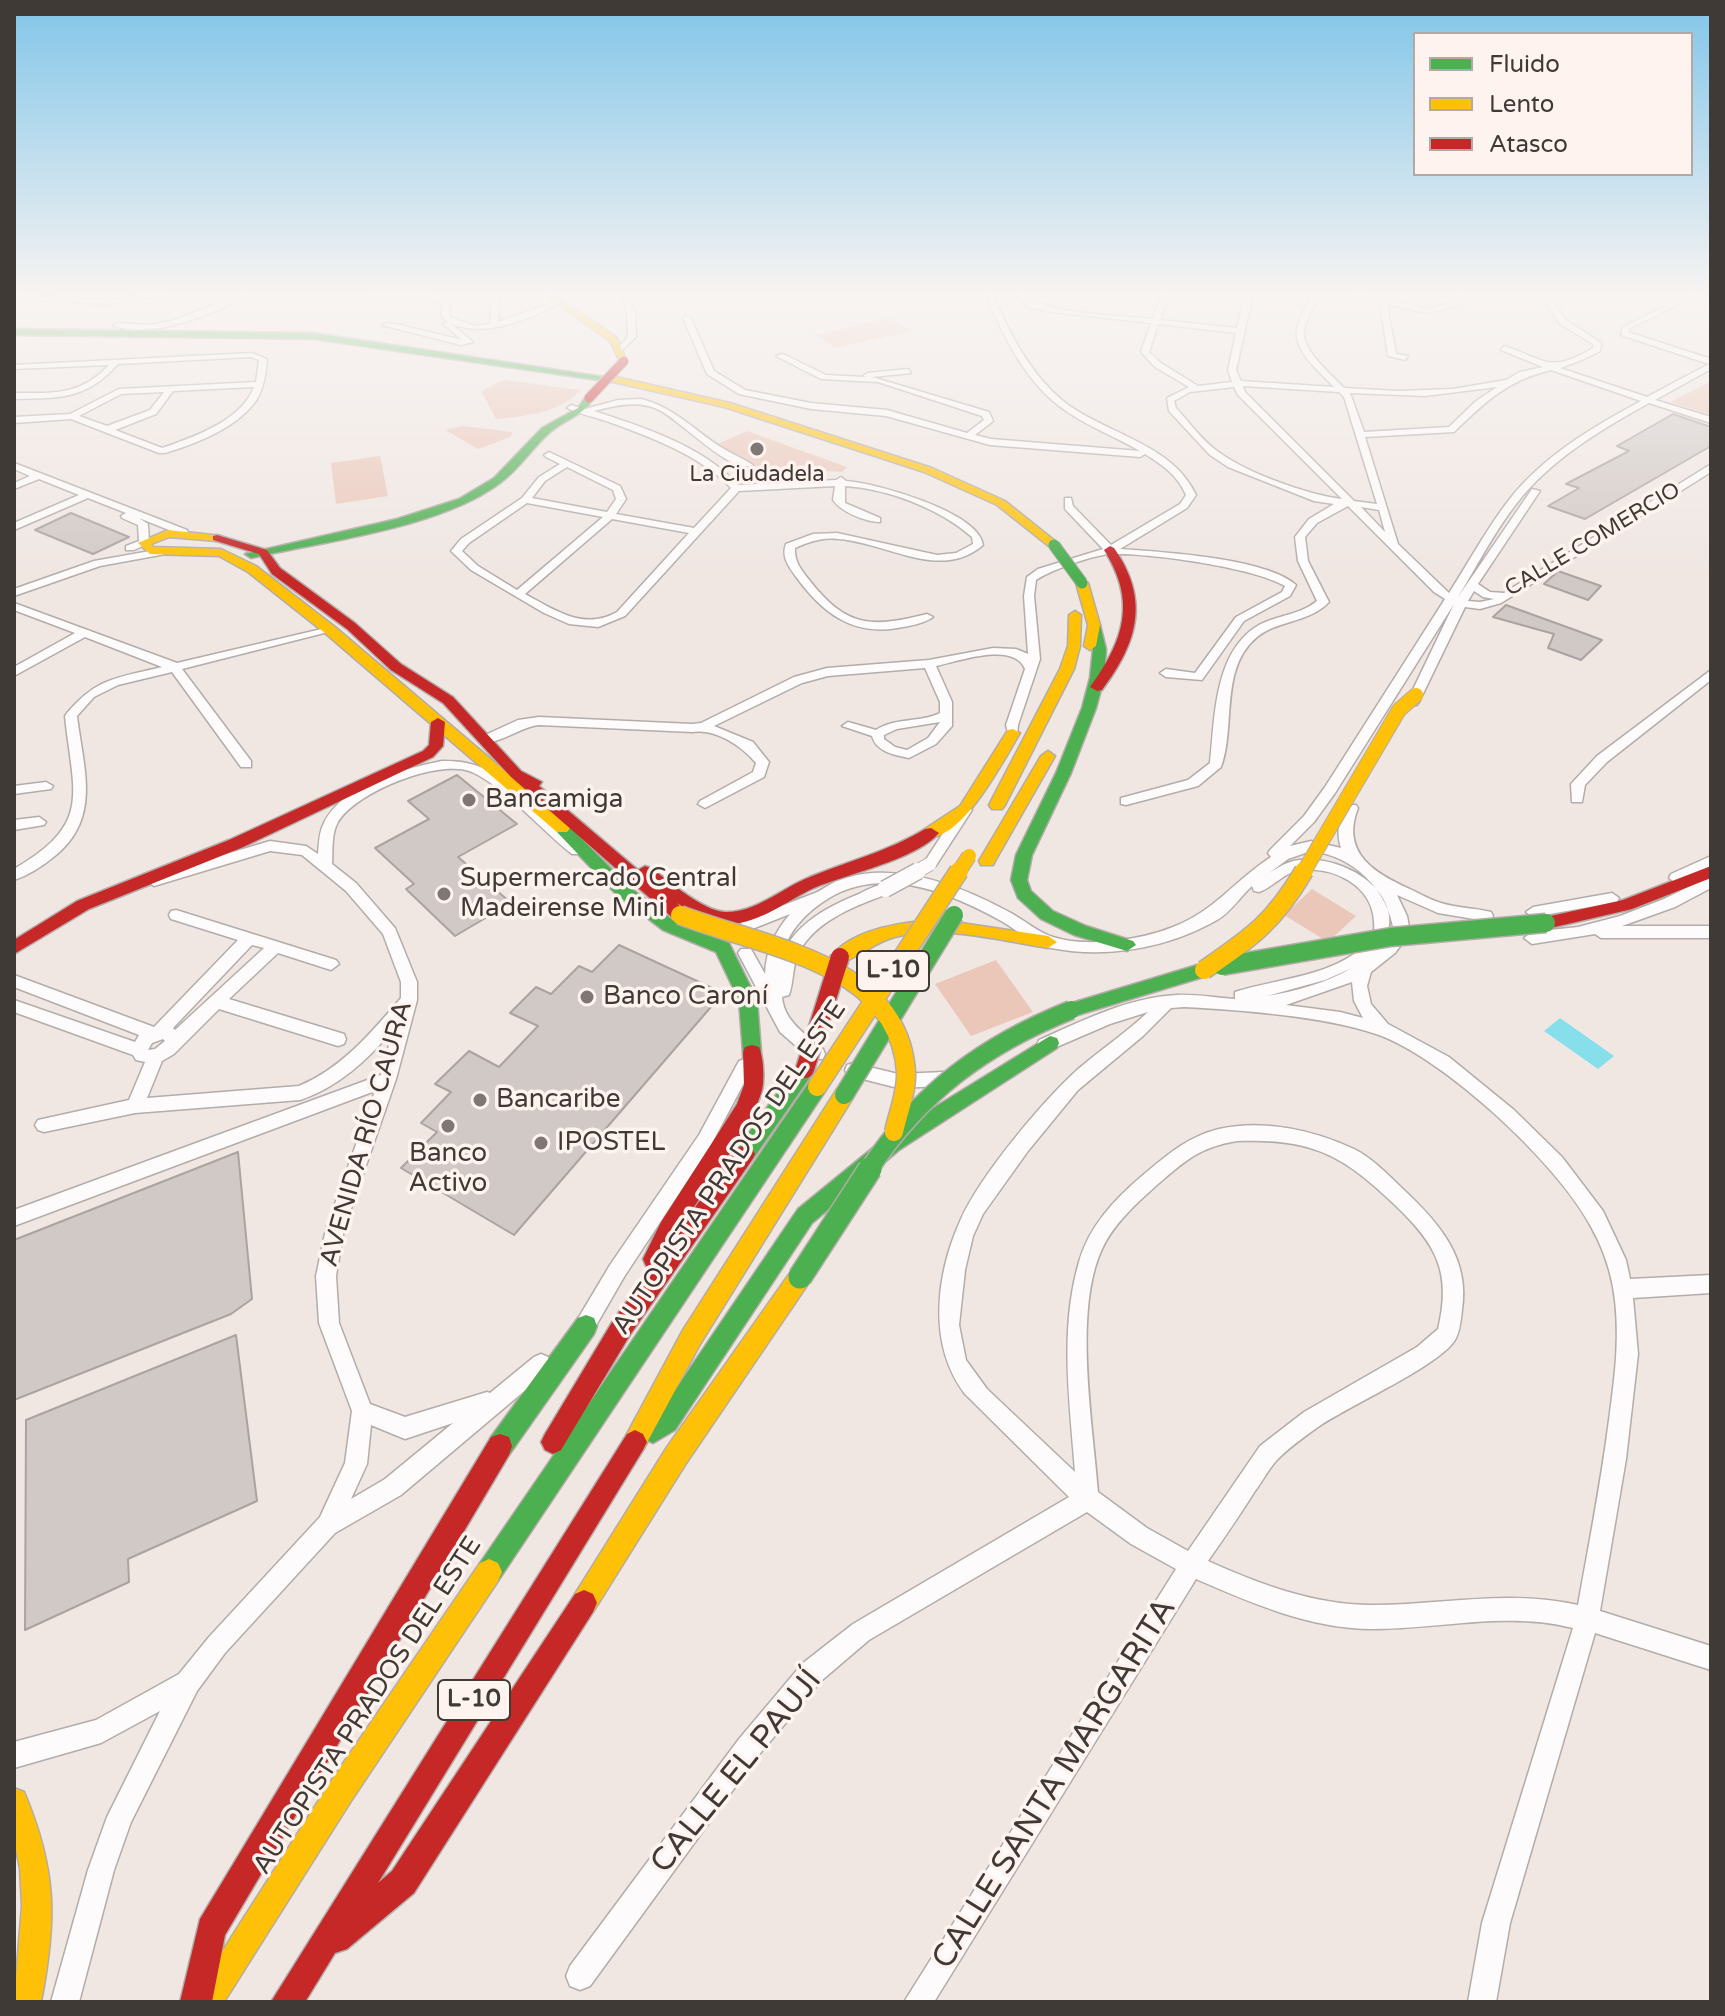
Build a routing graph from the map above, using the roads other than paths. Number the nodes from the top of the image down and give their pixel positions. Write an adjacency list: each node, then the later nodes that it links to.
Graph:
1 (89, 388): 21 (street)
2 (206, 388): 19 (street)
3 (256, 388): 27 (street)
4 (596, 388): 23 (main road, bridge)
5 (661, 388): 53 (main road, AUTOPISTA PRADOS DEL ESTE / L-10)
6 (734, 388): 29 (street)
7 (914, 388): 29 (street)
8 (1046, 388): 31 (street)
9 (1204, 388): 18 (street)
10 (1241, 388): 43 (street)
11 (1298, 388): 20 (street)
12 (1341, 388): 20 (street)
13 (1456, 388): 20 (street)
14 (1500, 388): 28 (street)
15 (1612, 388): 22 (street)
16 (1673, 388): 22 (street)
17 (1682, 388): 22 (street)
18 (1198, 389): 43 (street)
19 (169, 391): 24 (street); 27 (street)
20 (1345, 392): 28 (street)
21 (14, 396)
22 (1653, 401): 26 (street); 60 (street); 64 (street)
23 (583, 405): 33 (street); 39 (street); 50 (main road); 52 (main road)
24 (72, 416): 25 (street); 27 (street)
25 (14, 420)
26 (1711, 420)
27 (108, 429)
28 (1359, 435): 44 (street)
29 (968, 436): 31 (street)
30 (549, 455): 32 (street)
31 (1154, 455): 55 (street)
32 (566, 464): 41 (street); 45 (street)
33 (748, 465)
34 (14, 466): 36 (street)
35 (1711, 468): 63 (street, CALLE COMERCIO)
36 (38, 476): 38 (street); 40 (street)
37 (841, 480): 39 (street); 46 (street); 66 (street)
38 (14, 486)
39 (736, 488): 48 (street)
40 (89, 496): 47 (street); 49 (street); 51 (street)
41 (525, 500): 45 (street); 62 (street)
42 (1068, 500): 55 (street)
43 (1346, 504): 44 (street); 54 (street); 91 (street)
44 (1381, 507): 54 (street)
45 (608, 518): 48 (street); 62 (street)
46 (876, 520)
47 (14, 527)
48 (695, 531): 62 (street)
49 (183, 532): 51 (main road); 52 (main road)
50 (298, 542): 57 (main road); 59 (main road)
51 (144, 543): 56 (main road); 58 (street)
52 (225, 547): 56 (main road); 57 (main road); 68 (main road)
53 (1049, 547): 67 (main road, AUTOPISTA PRADOS DEL ESTE / L-10, bridge); 76 (main road, AUTOPISTA PRADOS DEL ESTE / L-10)
54 (1396, 548): 64 (street)
55 (1110, 550): 72 (street); 74 (street); 77 (main road)
56 (167, 551): 58 (street)
57 (263, 552): 59 (main road)
58 (98, 563): 61 (street)
59 (276, 571): 85 (main road)
60 (1474, 586): 63 (street, CALLE COMERCIO); 64 (street)
61 (14, 593)
62 (520, 593)
63 (1506, 596): 64 (street)
64 (1457, 601): 78 (street); 108 (street)
65 (14, 606): 69 (street)
66 (927, 617)
67 (1094, 625): 77 (main road, AUTOPISTA PRADOS DEL ESTE / L-10); 77 (main road)
68 (330, 630): 71 (street); 80 (main road)
69 (82, 634): 71 (street); 73 (street)
70 (929, 664): 72 (street); 79 (street); 81 (street)
71 (174, 666): 86 (street); 101 (street)
72 (1030, 668): 83 (street)
73 (14, 672)
74 (1166, 673)
75 (1711, 674): 90 (street)
76 (1063, 678): 83 (main road); 155 (main road, AUTOPISTA PRADOS DEL ESTE / L-10, bridge)
77 (1089, 693): 114 (main road); 154 (main road, AUTOPISTA PRADOS DEL ESTE / L-10, bridge)
78 (1416, 695): 99 (street); 122 (main road, bridge)
79 (945, 715): 84 (street); 84 (street)
80 (438, 722): 96 (main road); 104 (main road)
81 (704, 726): 85 (street); 92 (street)
82 (848, 726): 84 (street)
83 (1013, 733): 93 (main road)
84 (878, 734)
85 (487, 739): 87 (main road)
86 (246, 764)
87 (516, 774): 106 (main road); 146 (main road, bridge)
88 (46, 786): 89 (street)
89 (14, 790)
90 (1577, 799)
91 (1126, 801)
92 (705, 804)
93 (965, 810): 106 (main road); 137 (street, bridge)
94 (39, 822): 95 (street)
95 (14, 825)
96 (586, 855): 98 (street); 117 (main road)
97 (1711, 861): 103 (street)
98 (325, 863): 104 (street); 127 (street, AVENIDA RÍO CAURA)
99 (1366, 869): 103 (street); 108 (street)
100 (1711, 872): 122 (main road, bridge)
101 (14, 875)
102 (1711, 881): 110 (street)
103 (1383, 883): 119 (street)
104 (123, 888): 116 (main road)
105 (819, 896): 109 (street); 113 (street); 133 (street)
106 (699, 907): 109 (street)
107 (176, 915): 112 (street)
108 (1212, 916): 114 (street); 128 (street)
109 (747, 926): 118 (street)
110 (1584, 932): 111 (street); 119 (street)
111 (1711, 932)
112 (248, 939): 115 (street); 123 (street)
113 (1048, 942): 114 (street); 151 (main road, bridge)
114 (1127, 945)
115 (275, 947): 120 (street); 125 (street)
116 (14, 948)
117 (723, 948): 118 (street); 141 (main road)
118 (746, 953): 133 (street)
119 (1383, 955): 121 (street)
120 (331, 964)
121 (1364, 969): 131 (street); 135 (street)
122 (1204, 970): 146 (main road, bridge)
123 (214, 975): 125 (street); 136 (street)
124 (14, 981): 126 (street)
125 (237, 983): 129 (street)
126 (59, 996): 134 (street); 136 (street)
127 (409, 1000): 143 (street, AVENIDA RÍO CAURA); 144 (street)
128 (1202, 1001): 130 (street); 131 (street)
129 (217, 1002): 136 (street); 138 (street)
130 (1166, 1002): 139 (street); 156 (street)
131 (1238, 1005): 135 (street)
132 (14, 1006): 134 (street)
133 (775, 1008): 137 (street)
134 (40, 1016): 140 (street)
135 (1383, 1029): 149 (street)
136 (162, 1036): 140 (street); 142 (street)
137 (795, 1038): 139 (street)
138 (338, 1039)
139 (1050, 1043): 154 (main road)
140 (139, 1050): 142 (street)
141 (752, 1052): 150 (street); 151 (main road)
142 (156, 1056): 144 (street)
143 (388, 1079): 147 (street); 153 (street, AVENIDA RÍO CAURA)
144 (135, 1106): 145 (street)
145 (44, 1125)
146 (894, 1132): 164 (main road, bridge)
147 (14, 1218)
148 (1711, 1284): 149 (street)
149 (1623, 1289): 159 (street)
150 (588, 1322): 152 (street); 168 (main road)
151 (622, 1327): 155 (main road)
152 (499, 1397): 153 (street); 157 (street)
153 (362, 1411): 157 (street, AVENIDA RÍO CAURA)
154 (635, 1442): 164 (main road, AUTOPISTA PRADOS DEL ESTE / L-10)
155 (551, 1478): 169 (main road, AUTOPISTA PRADOS DEL ESTE / L-10)
156 (1087, 1499): 158 (street); 158 (street, CALLE SANTA MARGARITA); 165 (street, CALLE EL PAUJÍ)
157 (327, 1525): 161 (street)
158 (1191, 1566): 159 (street); 171 (street, CALLE SANTA MARGARITA)
159 (1587, 1620): 160 (street); 172 (street)
160 (1711, 1658)
161 (188, 1682): 162 (street); 167 (street)
162 (14, 1755)
163 (14, 1802): 166 (main road)
164 (314, 1958): 170 (main road, AUTOPISTA PRADOS DEL ESTE / L-10)
165 (580, 1976)
166 (25, 2002)
167 (65, 2002)
168 (196, 2002)
169 (206, 2002)
170 (287, 2002)
171 (918, 2002)
172 (1482, 2002)

